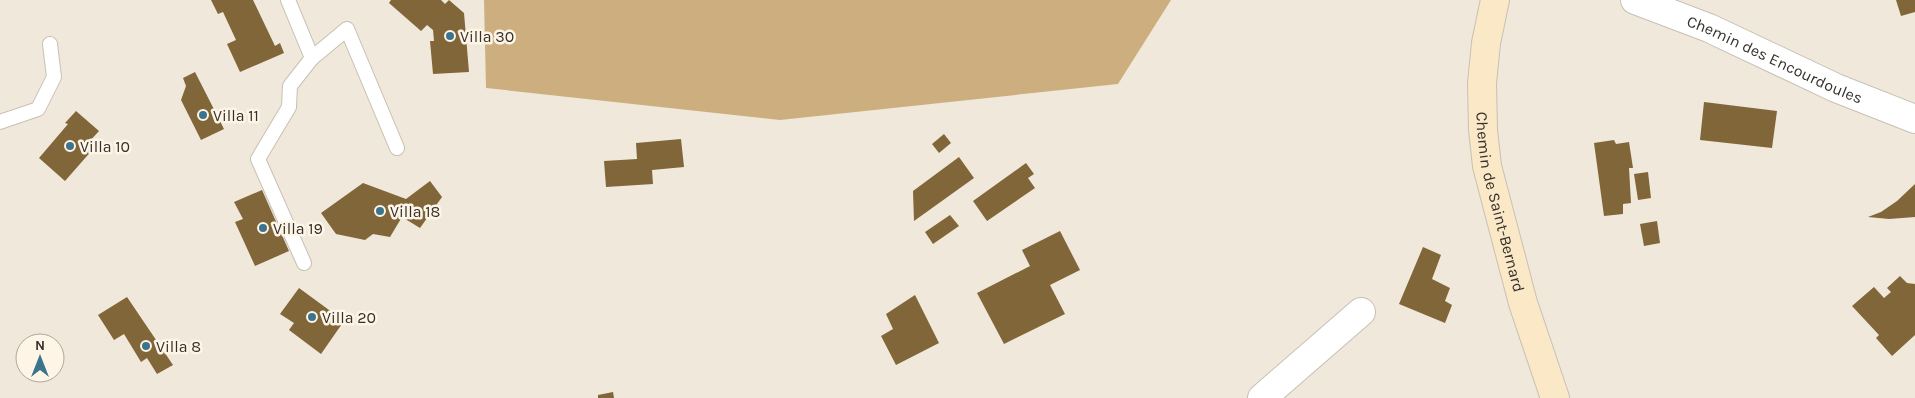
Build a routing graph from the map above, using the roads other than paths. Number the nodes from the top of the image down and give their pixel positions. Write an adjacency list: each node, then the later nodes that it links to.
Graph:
1 (288, 0): 5 (lane)
2 (1495, 0): 12 (main road, Chemin de Saint-Bernard)
3 (1635, 0): 6 (street, Chemin des Encourdoules)
4 (50, 44): 7 (lane)
5 (312, 58): 8 (lane); 9 (lane)
6 (1915, 119)
7 (0, 122)
8 (396, 148)
9 (304, 263)
10 (1360, 312): 11 (street)
11 (1262, 398)
12 (1555, 398)

